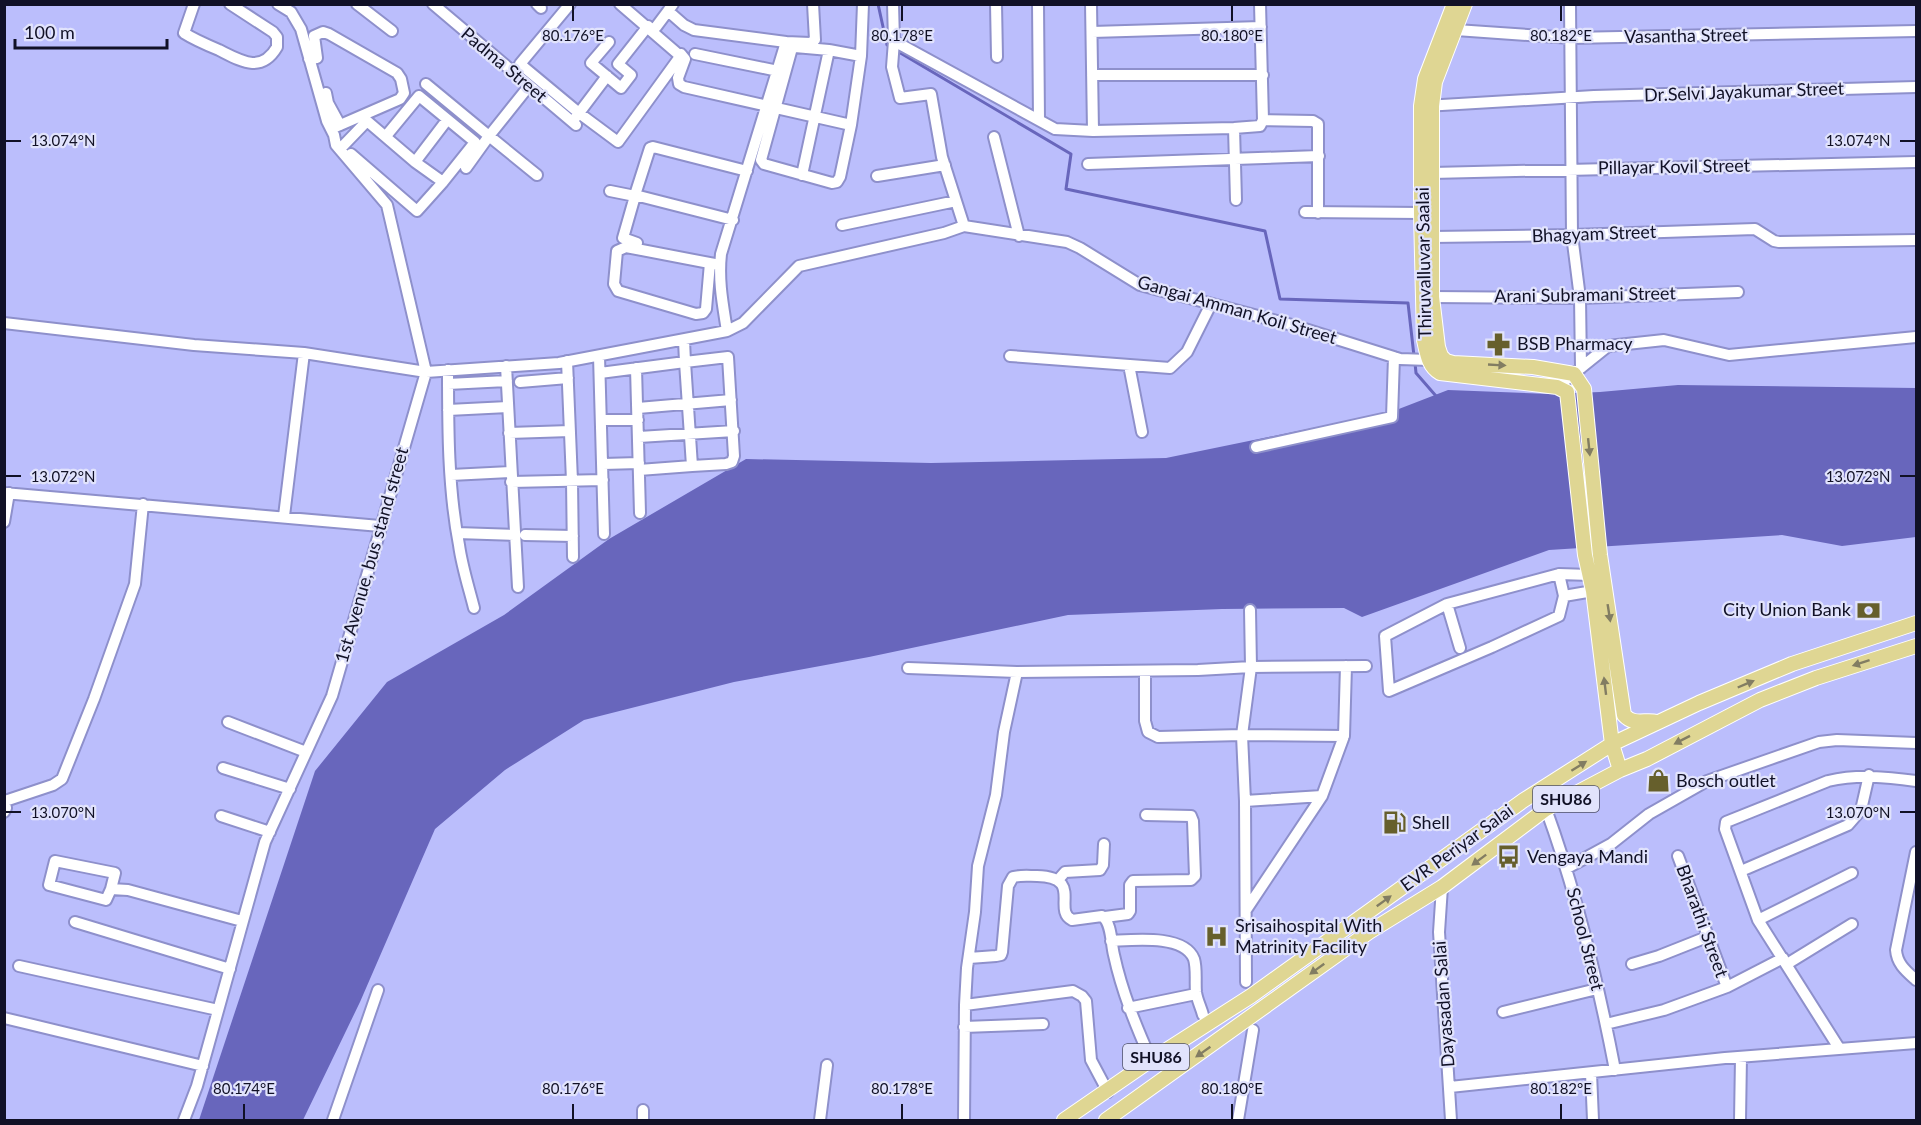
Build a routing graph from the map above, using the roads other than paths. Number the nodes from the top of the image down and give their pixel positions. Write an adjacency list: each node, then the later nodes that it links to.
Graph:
1 (194, 4): 2 (street)
2 (230, 4)
3 (278, 4): 34 (street, 1st Avenue, bus stand street)
4 (357, 4): 23 (street)
5 (433, 4): 40 (street, Padma Street)
6 (570, 4): 47 (street)
7 (620, 4): 20 (street)
8 (628, 4): 20 (street)
9 (813, 4): 28 (street)
10 (863, 4): 32 (street)
11 (892, 4): 29 (street)
12 (996, 4): 33 (street)
13 (1038, 4): 48 (street)
14 (1091, 4): 25 (street)
15 (1260, 4): 21 (street)
16 (1454, 4): 43 (main road, Thiruvalluvar Saalai)
17 (1465, 4): 22 (main road, Thiruvalluvar Saalai)
18 (1570, 4): 26 (street)
19 (671, 8): 20 (street); 28 (street)
20 (652, 27): 38 (street); 44 (street); 47 (street)
21 (1261, 27): 25 (street); 37 (street)
22 (1456, 30): 26 (street, Vasantha Street); 43 (main road, Thiruvalluvar Saalai)
23 (392, 31)
24 (1917, 31): 26 (street, Vasantha Street)
25 (1092, 32): 36 (street)
26 (1571, 38): 42 (street)
27 (609, 42): 38 (street)
28 (786, 42): 35 (street)
29 (894, 46): 48 (street); 63 (street)
30 (829, 50): 32 (street); 44 (street); 45 (street)
31 (695, 54): 35 (street)
32 (861, 56): 50 (street)
33 (997, 57)
34 (313, 59): 51 (street, 1st Avenue, bus stand street); 51 (street)
35 (777, 71): 44 (street)
36 (1092, 75): 37 (street); 53 (street)
37 (1263, 75): 49 (street)
38 (607, 76): 47 (street)
39 (426, 84): 55 (street)
40 (529, 86): 47 (street, Padma Street); 55 (street)
41 (1917, 87): 42 (street, Dr.Selvi Jayakumar Street)
42 (1571, 98): 43 (street, Dr.Selvi Jayakumar Street); 65 (street)
43 (1427, 106): 67 (main road, Thiruvalluvar Saalai); 78 (main road, Thiruvalluvar Saalai)
44 (772, 107): 45 (street); 66 (street); 69 (street)
45 (814, 117): 50 (street); 69 (street)
46 (447, 120): 54 (street); 60 (street); 71 (street)
47 (576, 120)
48 (1039, 120): 53 (street)
49 (1263, 120): 52 (street); 58 (street)
50 (851, 125): 69 (street)
51 (335, 127): 57 (street, 1st Avenue, bus stand street)
52 (1234, 128): 53 (street); 59 (street)
53 (1093, 131)
54 (386, 136): 57 (street); 60 (street)
55 (489, 136): 64 (street); 68 (street)
56 (994, 137): 83 (street)
57 (341, 148): 71 (street); 107 (street, 1st Avenue, bus stand street)
58 (1319, 156): 59 (street); 77 (street)
59 (1235, 158): 62 (street); 74 (street)
60 (415, 162): 71 (street)
61 (1917, 162): 65 (street, Pillayar Kovil Street)
62 (1088, 164)
63 (945, 165): 70 (street); 75 (street)
64 (466, 168)
65 (1572, 169): 67 (street, Pillayar Kovil Street); 82 (street)
66 (747, 171): 73 (street); 79 (street)
67 (1432, 173): 84 (main road, Thiruvalluvar Saalai)
68 (537, 175)
69 (802, 175)
70 (877, 176)
71 (443, 182)
72 (610, 191): 73 (street)
73 (635, 196): 79 (street); 86 (street)
74 (1236, 200)
75 (956, 201): 80 (street); 81 (street)
76 (1305, 212): 77 (street)
77 (1318, 213): 78 (street)
78 (1420, 213): 99 (main road, Thiruvalluvar Saalai)
79 (733, 220): 86 (street)
80 (842, 225)
81 (964, 226): 83 (street, Gangai Amman Koil Street); 92 (street, Gangai Amman Koil Street)
82 (1572, 235): 84 (street, Bhagyam Street); 85 (street, Bhagyam Street); 89 (street)
83 (1019, 236): 90 (street, Gangai Amman Koil Street)
84 (1432, 237): 88 (main road, Thiruvalluvar Saalai)
85 (1917, 240)
86 (717, 262): 86 (street); 92 (street)
87 (1738, 292): 89 (street, Arani Subramani Street)
88 (1432, 297): 89 (street, Arani Subramani Street); 99 (main road, Thiruvalluvar Saalai)
89 (1580, 298): 106 (street)
90 (1211, 304): 98 (street, Gangai Amman Koil Street); 102 (street)
91 (4, 323): 95 (street, Gangai Amman Koil Street)
92 (727, 331): 94 (street, Gangai Amman Koil Street)
93 (1917, 337): 106 (street)
94 (684, 340): 96 (street, Gangai Amman Koil Street); 101 (street)
95 (304, 352): 107 (street, Gangai Amman Koil Street); 138 (street)
96 (599, 356): 100 (street, Gangai Amman Koil Street); 108 (street)
97 (1010, 356): 102 (street)
98 (1397, 358): 99 (street, Gangai Amman Koil Street); 127 (street)
99 (1430, 359): 106 (main road, one-way to 106); 113 (main road, Thiruvalluvar Saalai)
100 (567, 361): 103 (street, Gangai Amman Koil Street); 109 (street)
101 (685, 362): 104 (street); 114 (street); 115 (street)
102 (1130, 365): 123 (street)
103 (506, 366): 105 (street, Gangai Amman Koil Street); 110 (street)
104 (636, 368): 108 (street); 117 (street)
105 (448, 370): 107 (street, Gangai Amman Koil Street); 112 (street)
106 (1577, 371): 113 (street); 164 (main road, one-way to 164)
107 (426, 372): 140 (street, 1st Avenue, bus stand street)
108 (600, 373): 119 (street)
109 (568, 378): 111 (street); 121 (street)
110 (507, 381): 112 (street); 116 (street)
111 (520, 382)
112 (448, 384): 118 (street)
113 (1562, 389): 147 (main road)
114 (731, 400): 115 (street); 122 (street)
115 (688, 404): 117 (street); 125 (street)
116 (508, 407): 118 (street); 124 (street)
117 (638, 408): 120 (street)
118 (448, 410): 131 (street)
119 (602, 420): 120 (street); 128 (street)
120 (638, 420): 126 (street)
121 (570, 431): 124 (street); 134 (street)
122 (734, 431): 125 (street); 129 (street)
123 (1143, 432)
124 (509, 433): 132 (street)
125 (689, 434): 126 (street); 129 (street)
126 (639, 437): 130 (street)
127 (1256, 447)
128 (603, 464): 130 (street); 133 (street)
129 (692, 466): 130 (street)
130 (639, 467): 137 (street)
131 (451, 475): 132 (street); 141 (street)
132 (511, 477): 134 (street); 143 (street)
133 (603, 480): 134 (street); 142 (street)
134 (572, 481): 144 (street)
135 (7, 493): 136 (street); 139 (street)
136 (143, 504): 138 (street); 178 (street)
137 (640, 513)
138 (284, 516): 140 (street)
139 (4, 522)
140 (380, 526): 170 (street, 1st Avenue, bus stand street)
141 (457, 533): 143 (street); 152 (street)
142 (604, 534)
143 (519, 535): 144 (street); 148 (street)
144 (573, 536): 145 (street)
145 (573, 557)
146 (1559, 574): 147 (street); 150 (street); 151 (street)
147 (1590, 574): 149 (main road)
148 (518, 587)
149 (1593, 591): 150 (street); 169 (main road, one-way to 149)
150 (1564, 596): 151 (street)
151 (1447, 604): 156 (street)
152 (474, 608)
153 (1250, 610): 159 (street)
154 (1917, 622): 164 (main road, EVR Periyar Salai / SHU86, one-way to 154)
155 (1917, 646): 171 (main road, EVR Periyar Salai / SHU86, one-way to 171)
156 (1460, 648)
157 (1346, 666): 158 (street); 159 (street); 167 (street)
158 (1366, 666)
159 (1251, 667): 161 (street); 165 (street)
160 (908, 668): 162 (street)
161 (1145, 671): 162 (street); 165 (street)
162 (1017, 672): 202 (street)
163 (228, 722): 170 (street)
164 (1660, 722): 166 (main road, EVR Periyar Salai / SHU86)
165 (1242, 735): 167 (street); 179 (street)
166 (1635, 735): 169 (main road, EVR Periyar Salai / SHU86); 171 (main road)
167 (1344, 736): 177 (street)
168 (1917, 743): 188 (street)
169 (1612, 744): 173 (main road); 226 (main road, EVR Periyar Salai / SHU86, one-way to 169)
170 (306, 752): 176 (street, 1st Avenue, bus stand street)
171 (1647, 759): 173 (main road, EVR Periyar Salai / SHU86)
172 (223, 768): 176 (street)
173 (1620, 770): 180 (main road, EVR Periyar Salai / SHU86)
174 (1869, 775): 175 (street); 189 (street); 189 (street)
175 (1917, 781)
176 (290, 789): 184 (street, 1st Avenue, bus stand street)
177 (1322, 796): 179 (street); 194 (street)
178 (5, 800): 181 (street)
179 (1245, 801): 194 (street)
180 (1546, 809): 188 (street, School Street); 192 (main road, EVR Periyar Salai / SHU86, one-way to 192)
181 (4, 812)
182 (1146, 815): 195 (street)
183 (221, 816): 184 (street)
184 (270, 832): 197 (street, 1st Avenue, bus stand street)
185 (1104, 844): 191 (street)
186 (1917, 852): 207 (street)
187 (1678, 856): 200 (street, Bharathi Street)
188 (1567, 868): 210 (street, School Street)
189 (1741, 871): 196 (street)
190 (1852, 873): 196 (street)
191 (1058, 880): 195 (street); 202 (street)
192 (1442, 887): 231 (street, Dayasadan Salai); 238 (main road, EVR Periyar Salai / SHU86, one-way to 238)
193 (111, 889): 193 (street); 197 (street)
194 (1246, 910): 208 (street)
195 (1105, 917): 201 (street)
196 (1758, 920): 203 (street)
197 (242, 921): 206 (street, 1st Avenue, bus stand street)
198 (75, 922): 206 (street)
199 (1852, 924): 203 (street)
200 (1707, 937): 204 (street); 209 (street, Bharathi Street)
201 (1111, 941): 212 (street); 214 (street)
202 (969, 958): 213 (street)
203 (1785, 961): 209 (street); 224 (street)
204 (1632, 964)
205 (19, 966): 215 (street)
206 (230, 969): 215 (street, 1st Avenue, bus stand street)
207 (1917, 980)
208 (1246, 982)
209 (1727, 987): 220 (street)
210 (1597, 989): 216 (street); 220 (street, School Street)
211 (378, 990): 234 (street)
212 (1196, 994): 214 (street); 217 (street)
213 (965, 1005): 221 (street); 232 (street)
214 (1128, 1008): 226 (street)
215 (218, 1011): 228 (street, 1st Avenue, bus stand street)
216 (1503, 1012)
217 (1203, 1014)
218 (4, 1018): 228 (street)
219 (1043, 1024): 221 (street)
220 (1606, 1024): 229 (street, School Street)
221 (964, 1028): 236 (street)
222 (1253, 1030): 239 (street)
223 (1917, 1043): 224 (street)
224 (1839, 1048): 225 (street)
225 (1741, 1057): 229 (street); 242 (street)
226 (1151, 1060): 232 (main road, EVR Periyar Salai / SHU86)
227 (827, 1065): 235 (street)
228 (203, 1066): 233 (street, 1st Avenue, bus stand street)
229 (1615, 1070): 230 (street)
230 (1591, 1073): 231 (street); 241 (street)
231 (1450, 1087): 240 (street, Dayasadan Salai)
232 (1108, 1092): 237 (main road, EVR Periyar Salai / SHU86)
233 (184, 1120)
234 (333, 1120)
235 (820, 1120)
236 (964, 1120)
237 (1064, 1120)
238 (1106, 1120)
239 (1238, 1120)
240 (1451, 1120)
241 (1593, 1120)
242 (1740, 1120)

